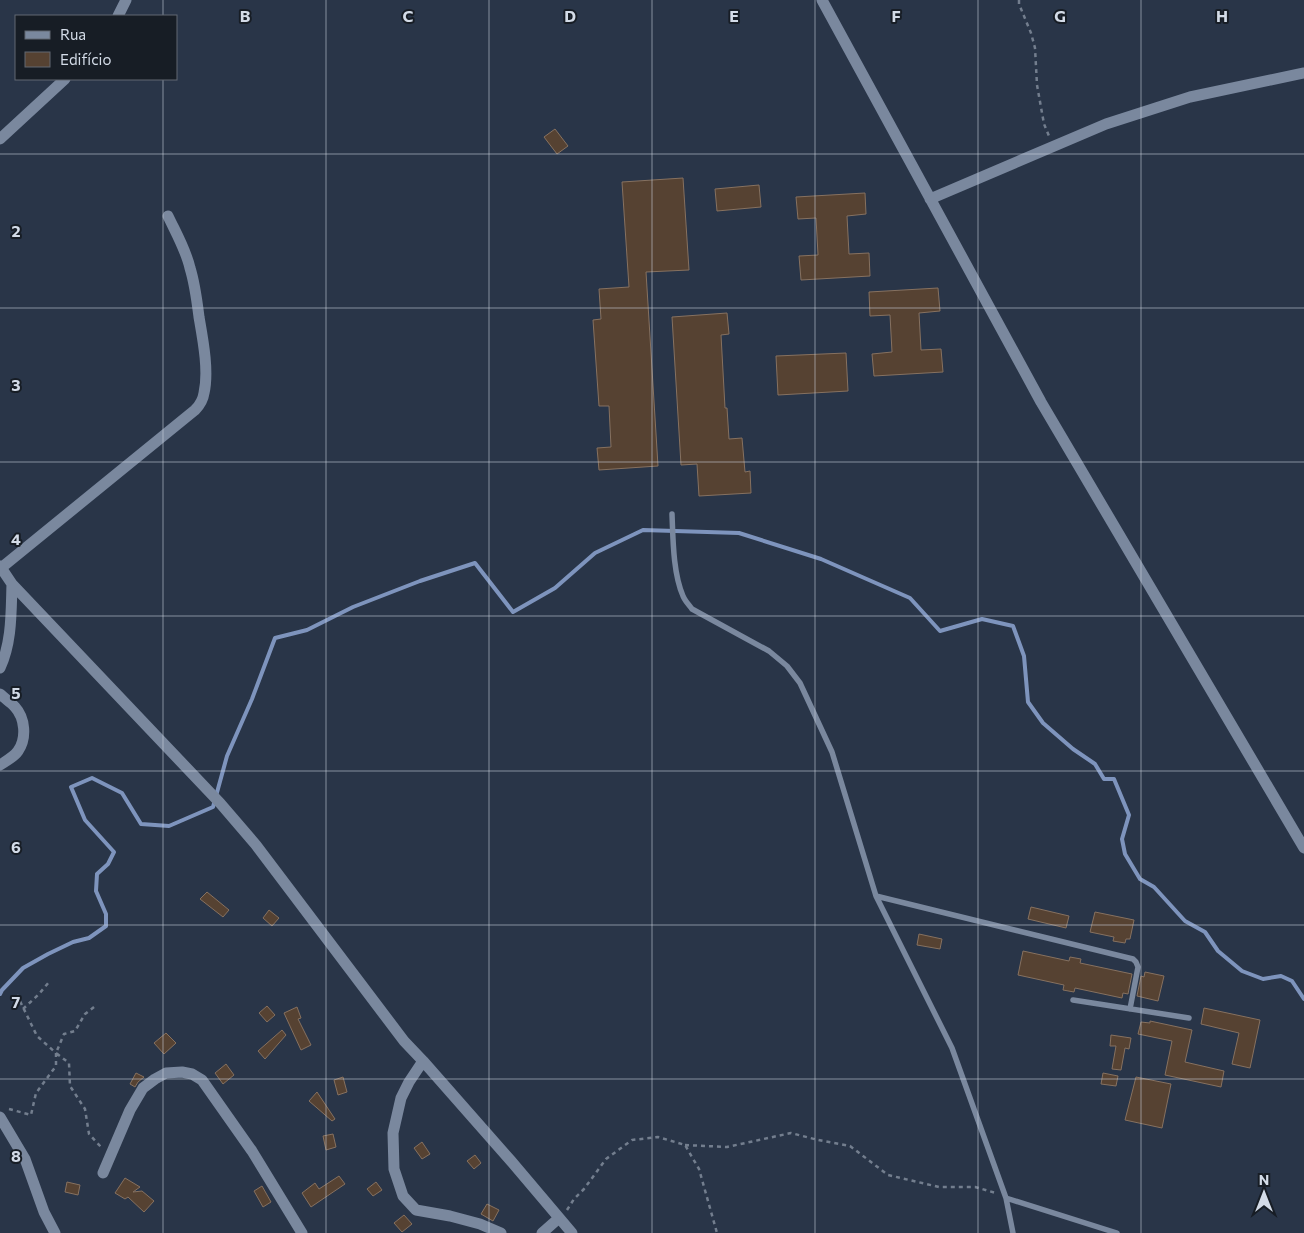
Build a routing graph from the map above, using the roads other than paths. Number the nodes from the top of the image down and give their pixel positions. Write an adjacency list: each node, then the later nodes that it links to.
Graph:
1 (126, 0): 3 (street)
2 (822, 0): 7 (street)
3 (118, 15)
4 (1304, 74): 7 (street)
5 (64, 80): 6 (street)
6 (0, 139)
7 (930, 198): 15 (street)
8 (168, 216): 10 (street)
9 (672, 514): 16 (lane)
10 (2, 572): 11 (street)
11 (12, 584): 12 (street); 20 (street)
12 (0, 668)
13 (0, 694): 14 (street)
14 (0, 765)
15 (1304, 848)
16 (876, 896): 18 (lane); 23 (lane)
17 (1073, 1000): 18 (lane)
18 (1130, 1009): 19 (lane)
19 (1189, 1018)
20 (423, 1061): 24 (street); 27 (street)
21 (4, 1113): 25 (street)
22 (103, 1173): 26 (street)
23 (1006, 1198): 30 (lane); 31 (lane)
24 (559, 1218): 28 (street); 29 (street)
25 (55, 1233)
26 (302, 1233)
27 (501, 1233)
28 (542, 1233)
29 (572, 1233)
30 (1013, 1233)
31 (1117, 1233)

